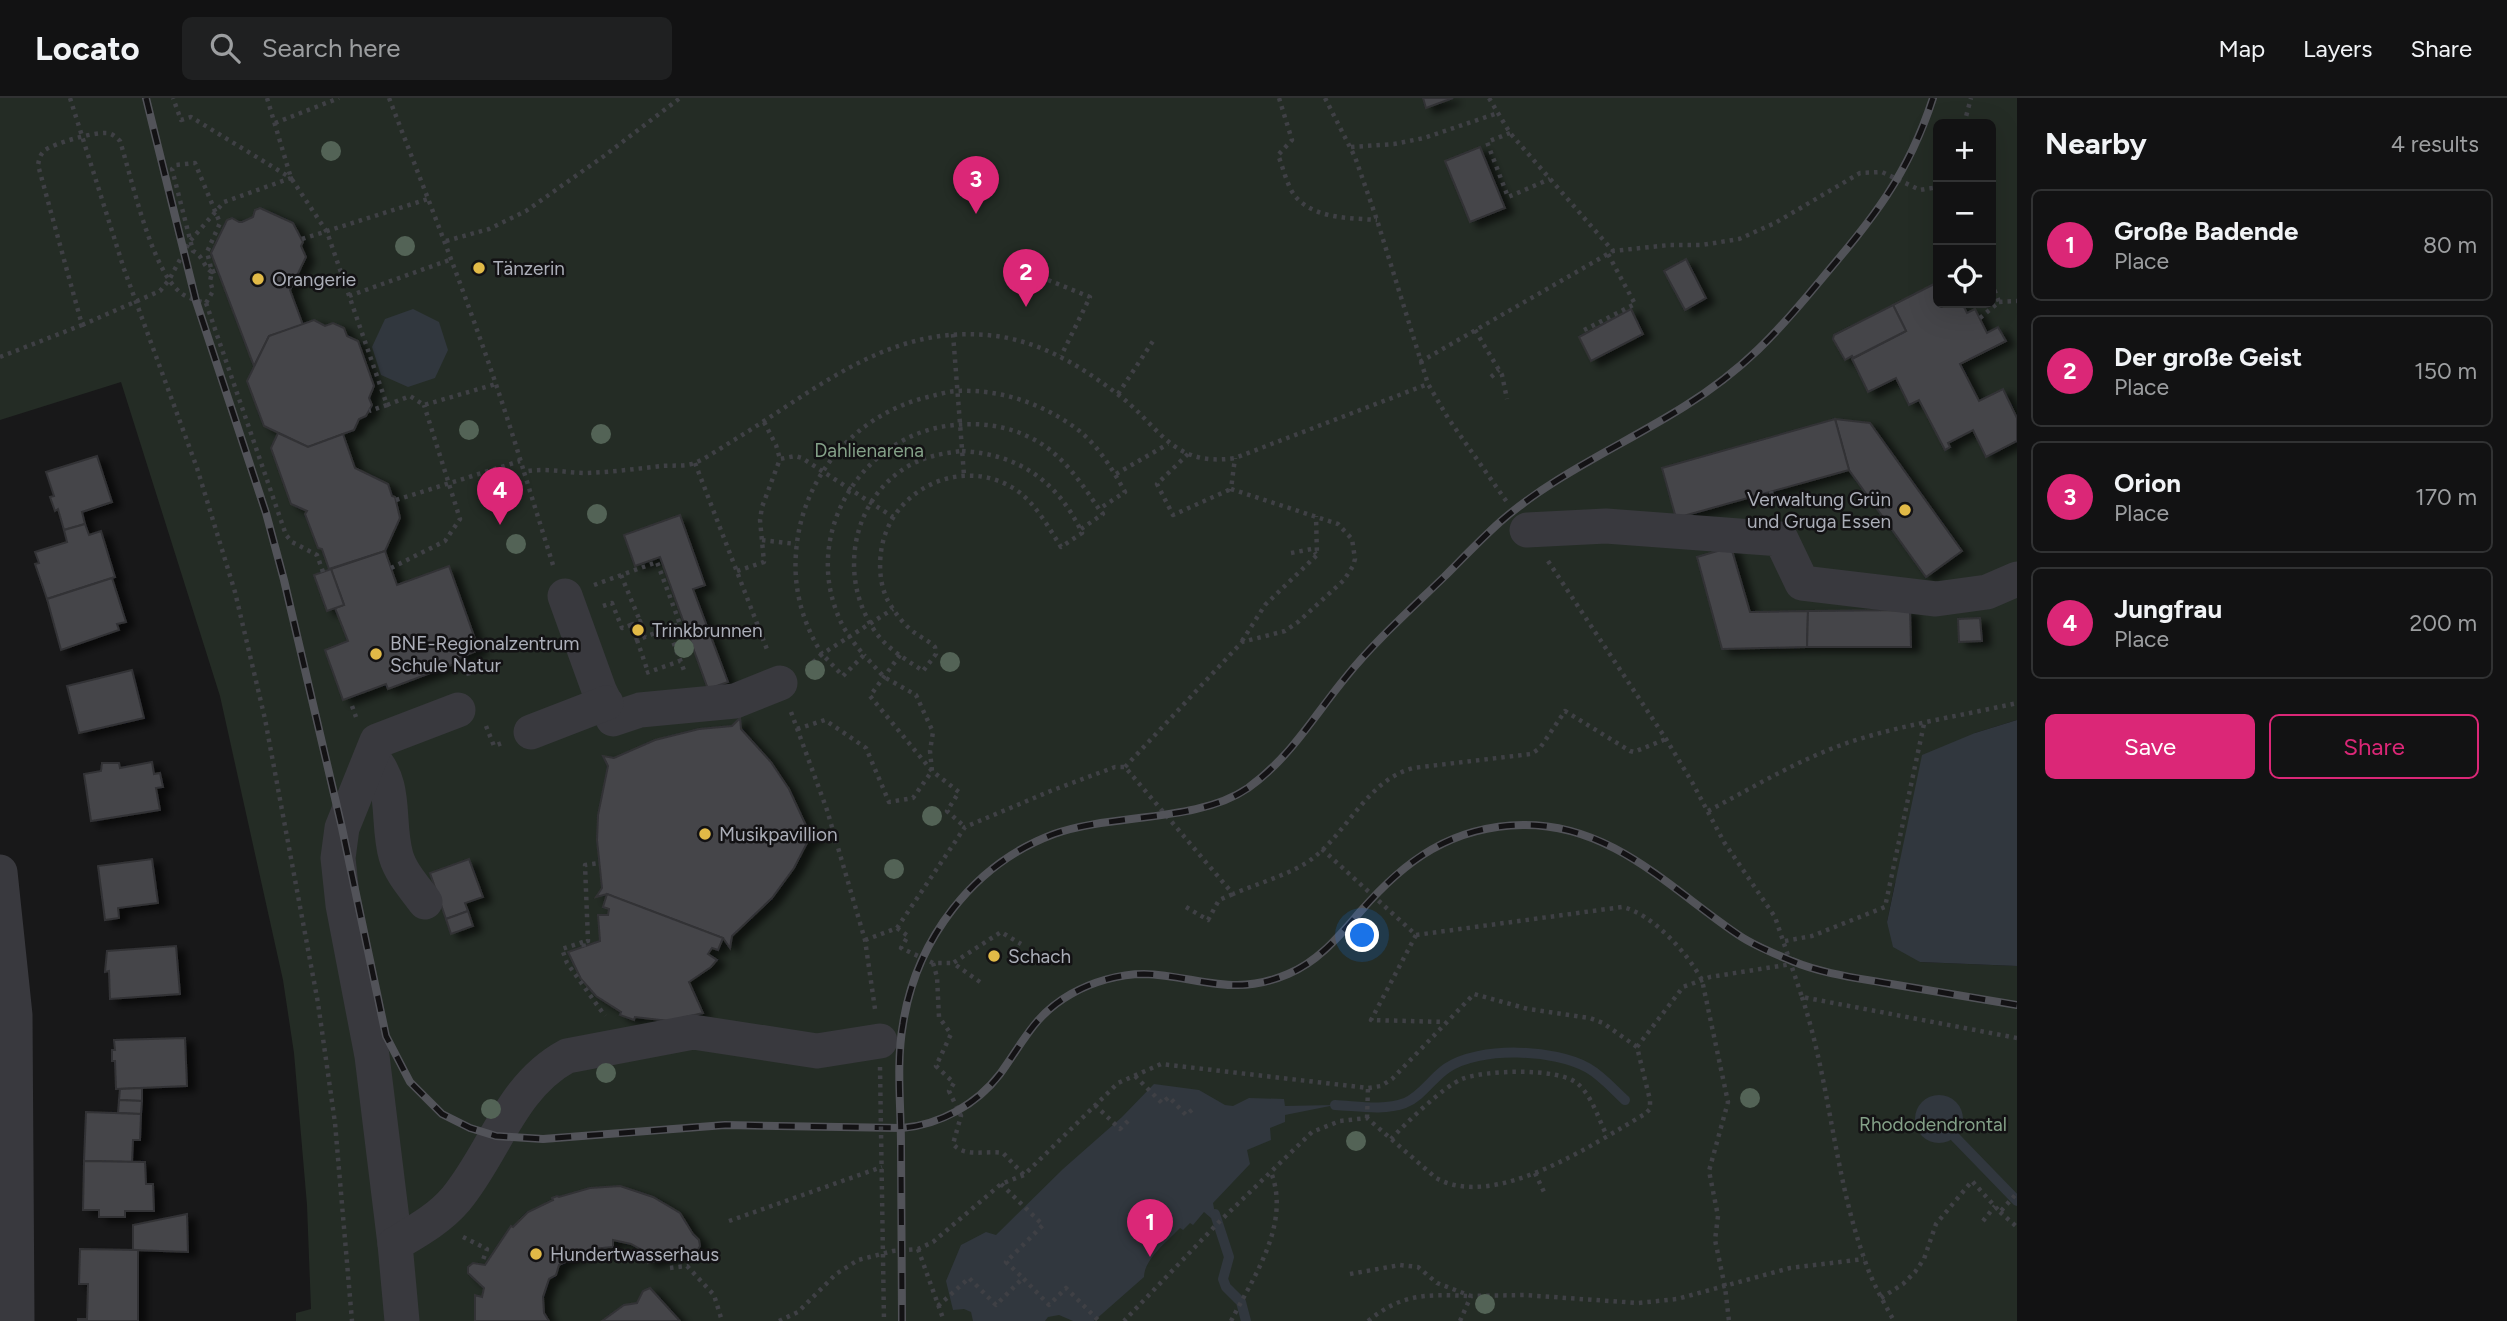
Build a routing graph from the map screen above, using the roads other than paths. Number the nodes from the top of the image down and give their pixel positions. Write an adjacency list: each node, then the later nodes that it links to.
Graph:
1 (1527, 530): 2 (street)
2 (2017, 579)
3 (569, 607): 6 (street)
4 (780, 683): 6 (street)
5 (465, 696): 8 (street)
6 (607, 703): 7 (street)
7 (531, 732)
8 (371, 757): 10 (street); 12 (street)
9 (0, 872): 13 (street)
10 (425, 902)
11 (880, 1054): 12 (street)
12 (395, 1244): 14 (street)
13 (17, 1321)
14 (402, 1321)

